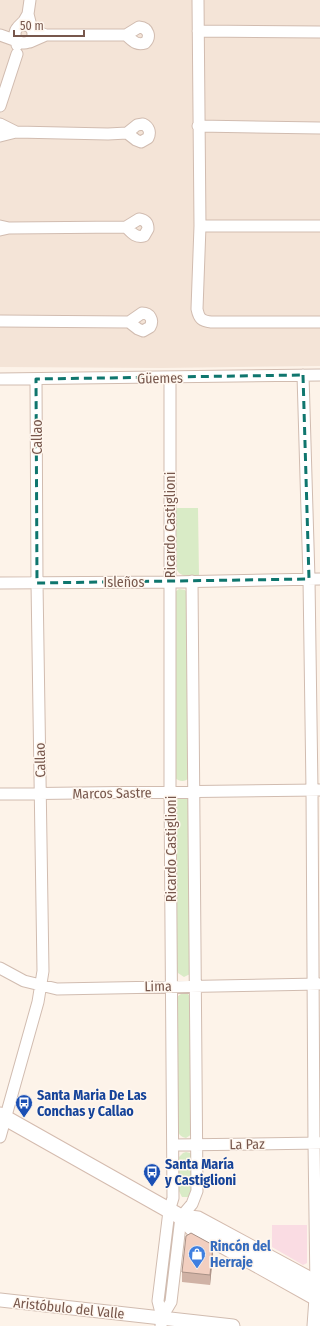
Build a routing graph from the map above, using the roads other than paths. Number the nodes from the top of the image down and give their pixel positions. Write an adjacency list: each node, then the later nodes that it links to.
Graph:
1 (30, 0): 3 (street)
2 (198, 0): 5 (street)
3 (28, 14): 4 (street); 10 (street)
4 (32, 30): 8 (street); 10 (street)
5 (198, 31): 6 (street); 13 (street)
6 (320, 32)
7 (0, 35): 10 (street)
8 (46, 35): 9 (street); 10 (street)
9 (126, 35)
10 (21, 37): 11 (street)
11 (0, 106)
12 (0, 125): 15 (street); 16 (street)
13 (198, 126): 14 (street); 19 (street)
14 (320, 128)
15 (0, 132)
16 (16, 132): 17 (street); 18 (street)
17 (127, 133)
18 (0, 136)
19 (200, 226): 20 (street); 25 (street)
20 (320, 226)
21 (126, 227): 22 (street)
22 (3, 228)
23 (3, 319): 24 (street)
24 (130, 322)
25 (320, 322)
26 (303, 375): 27 (street, Güemes); 28 (street, Güemes); 31 (street)
27 (320, 375)
28 (170, 378): 30 (street, Güemes); 33 (street, Ricardo Castiglioni)
29 (0, 379): 30 (street, Güemes)
30 (36, 379): 35 (street, Callao)
31 (315, 579): 32 (street, Isleños); 36 (street)
32 (192, 581): 33 (street, Isleños); 38 (street, Ricardo Castiglioni)
33 (170, 582): 35 (street, Isleños); 37 (street, Ricardo Castiglioni)
34 (0, 583): 35 (street, Isleños)
35 (37, 583): 40 (street, Callao)
36 (316, 790): 38 (street, Marcos Sastre); 42 (street)
37 (170, 792): 38 (street, Marcos Sastre); 40 (street, Marcos Sastre); 44 (street, Ricardo Castiglioni)
38 (195, 792): 45 (street, Ricardo Castiglioni)
39 (0, 794): 40 (street, Marcos Sastre)
40 (40, 794): 43 (street, Callao)
41 (0, 968): 43 (street, Lima)
42 (317, 984): 45 (street, Lima); 48 (street)
43 (40, 986): 44 (street, Lima); 46 (street, Callao)
44 (172, 986): 45 (street, Lima); 49 (street, Ricardo Castiglioni)
45 (195, 986): 50 (street, Ricardo Castiglioni)
46 (2, 1117): 47 (street, Callao); 51 (main road)
47 (0, 1137)
48 (317, 1143): 50 (street, La Paz); 52 (street)
49 (174, 1145): 50 (street, La Paz); 51 (street, Ricardo Castiglioni)
50 (196, 1145): 51 (street, Ricardo Castiglioni)
51 (175, 1214): 52 (main road); 54 (street, Ricardo Castiglioni)
52 (318, 1291): 56 (street)
53 (0, 1300): 54 (street, Aristóbulo del Valle)
54 (162, 1322): 55 (street, Aristóbulo del Valle)
55 (233, 1326)
56 (314, 1326)

